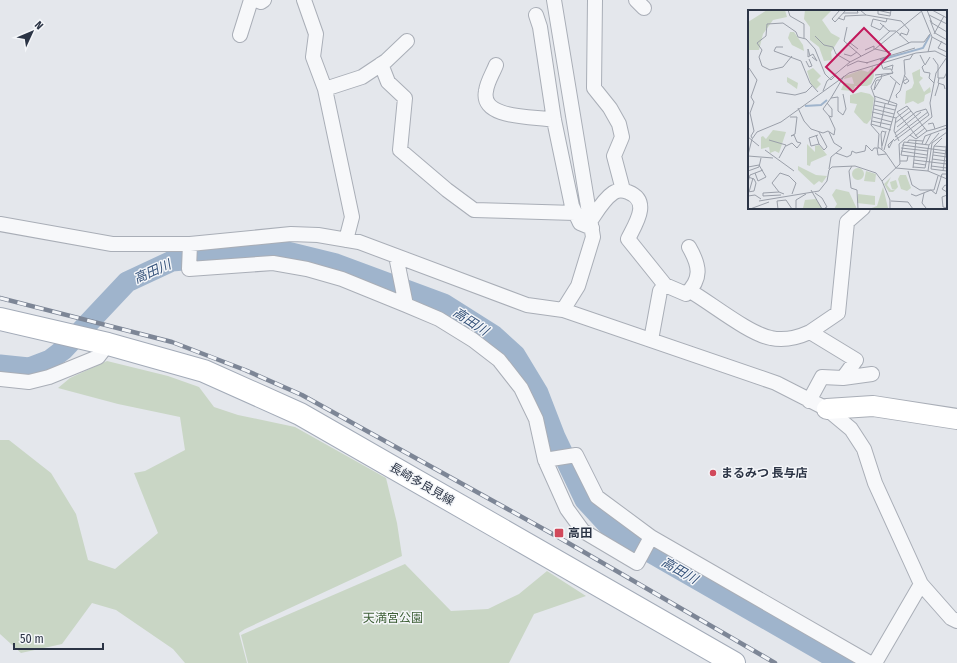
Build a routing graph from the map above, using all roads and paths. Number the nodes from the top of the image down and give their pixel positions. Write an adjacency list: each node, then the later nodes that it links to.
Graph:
1 (251, 0): 8 (street)
2 (256, 0): 3 (street)
3 (264, 0)
4 (304, 0): 12 (street)
5 (554, 0): 17 (street)
6 (594, 0): 14 (street)
7 (536, 15): 13 (street)
8 (240, 35)
9 (407, 40): 10 (street)
10 (382, 64): 12 (street); 16 (street)
11 (496, 65): 13 (street)
12 (325, 89): 19 (street)
13 (554, 120): 16 (street)
14 (623, 190): 17 (street); 23 (street)
15 (862, 209): 28 (street)
16 (575, 213): 17 (street)
17 (591, 224): 26 (street)
18 (3, 227): 20 (street)
19 (346, 240): 20 (street); 22 (street)
20 (189, 247): 25 (street)
21 (689, 247): 24 (street)
22 (396, 256): 25 (street); 26 (street)
23 (664, 285): 24 (street); 29 (street)
24 (690, 291): 28 (street)
25 (406, 305): 37 (street)
26 (563, 310): 29 (street)
27 (0, 319): 30 (main road, 長崎多良見線)
28 (810, 332): 32 (street)
29 (651, 340): 34 (street)
30 (101, 342): 33 (street); 41 (main road, 長崎多良見線)
31 (872, 374): 32 (street)
32 (843, 378): 34 (street)
33 (0, 379)
34 (808, 401): 35 (street)
35 (827, 409): 36 (street); 39 (street)
36 (957, 419)
37 (545, 460): 38 (street); 38 (street)
38 (651, 537): 42 (street)
39 (921, 584): 40 (street); 43 (street)
40 (957, 621)
41 (725, 661)
42 (870, 663)
43 (875, 663)

